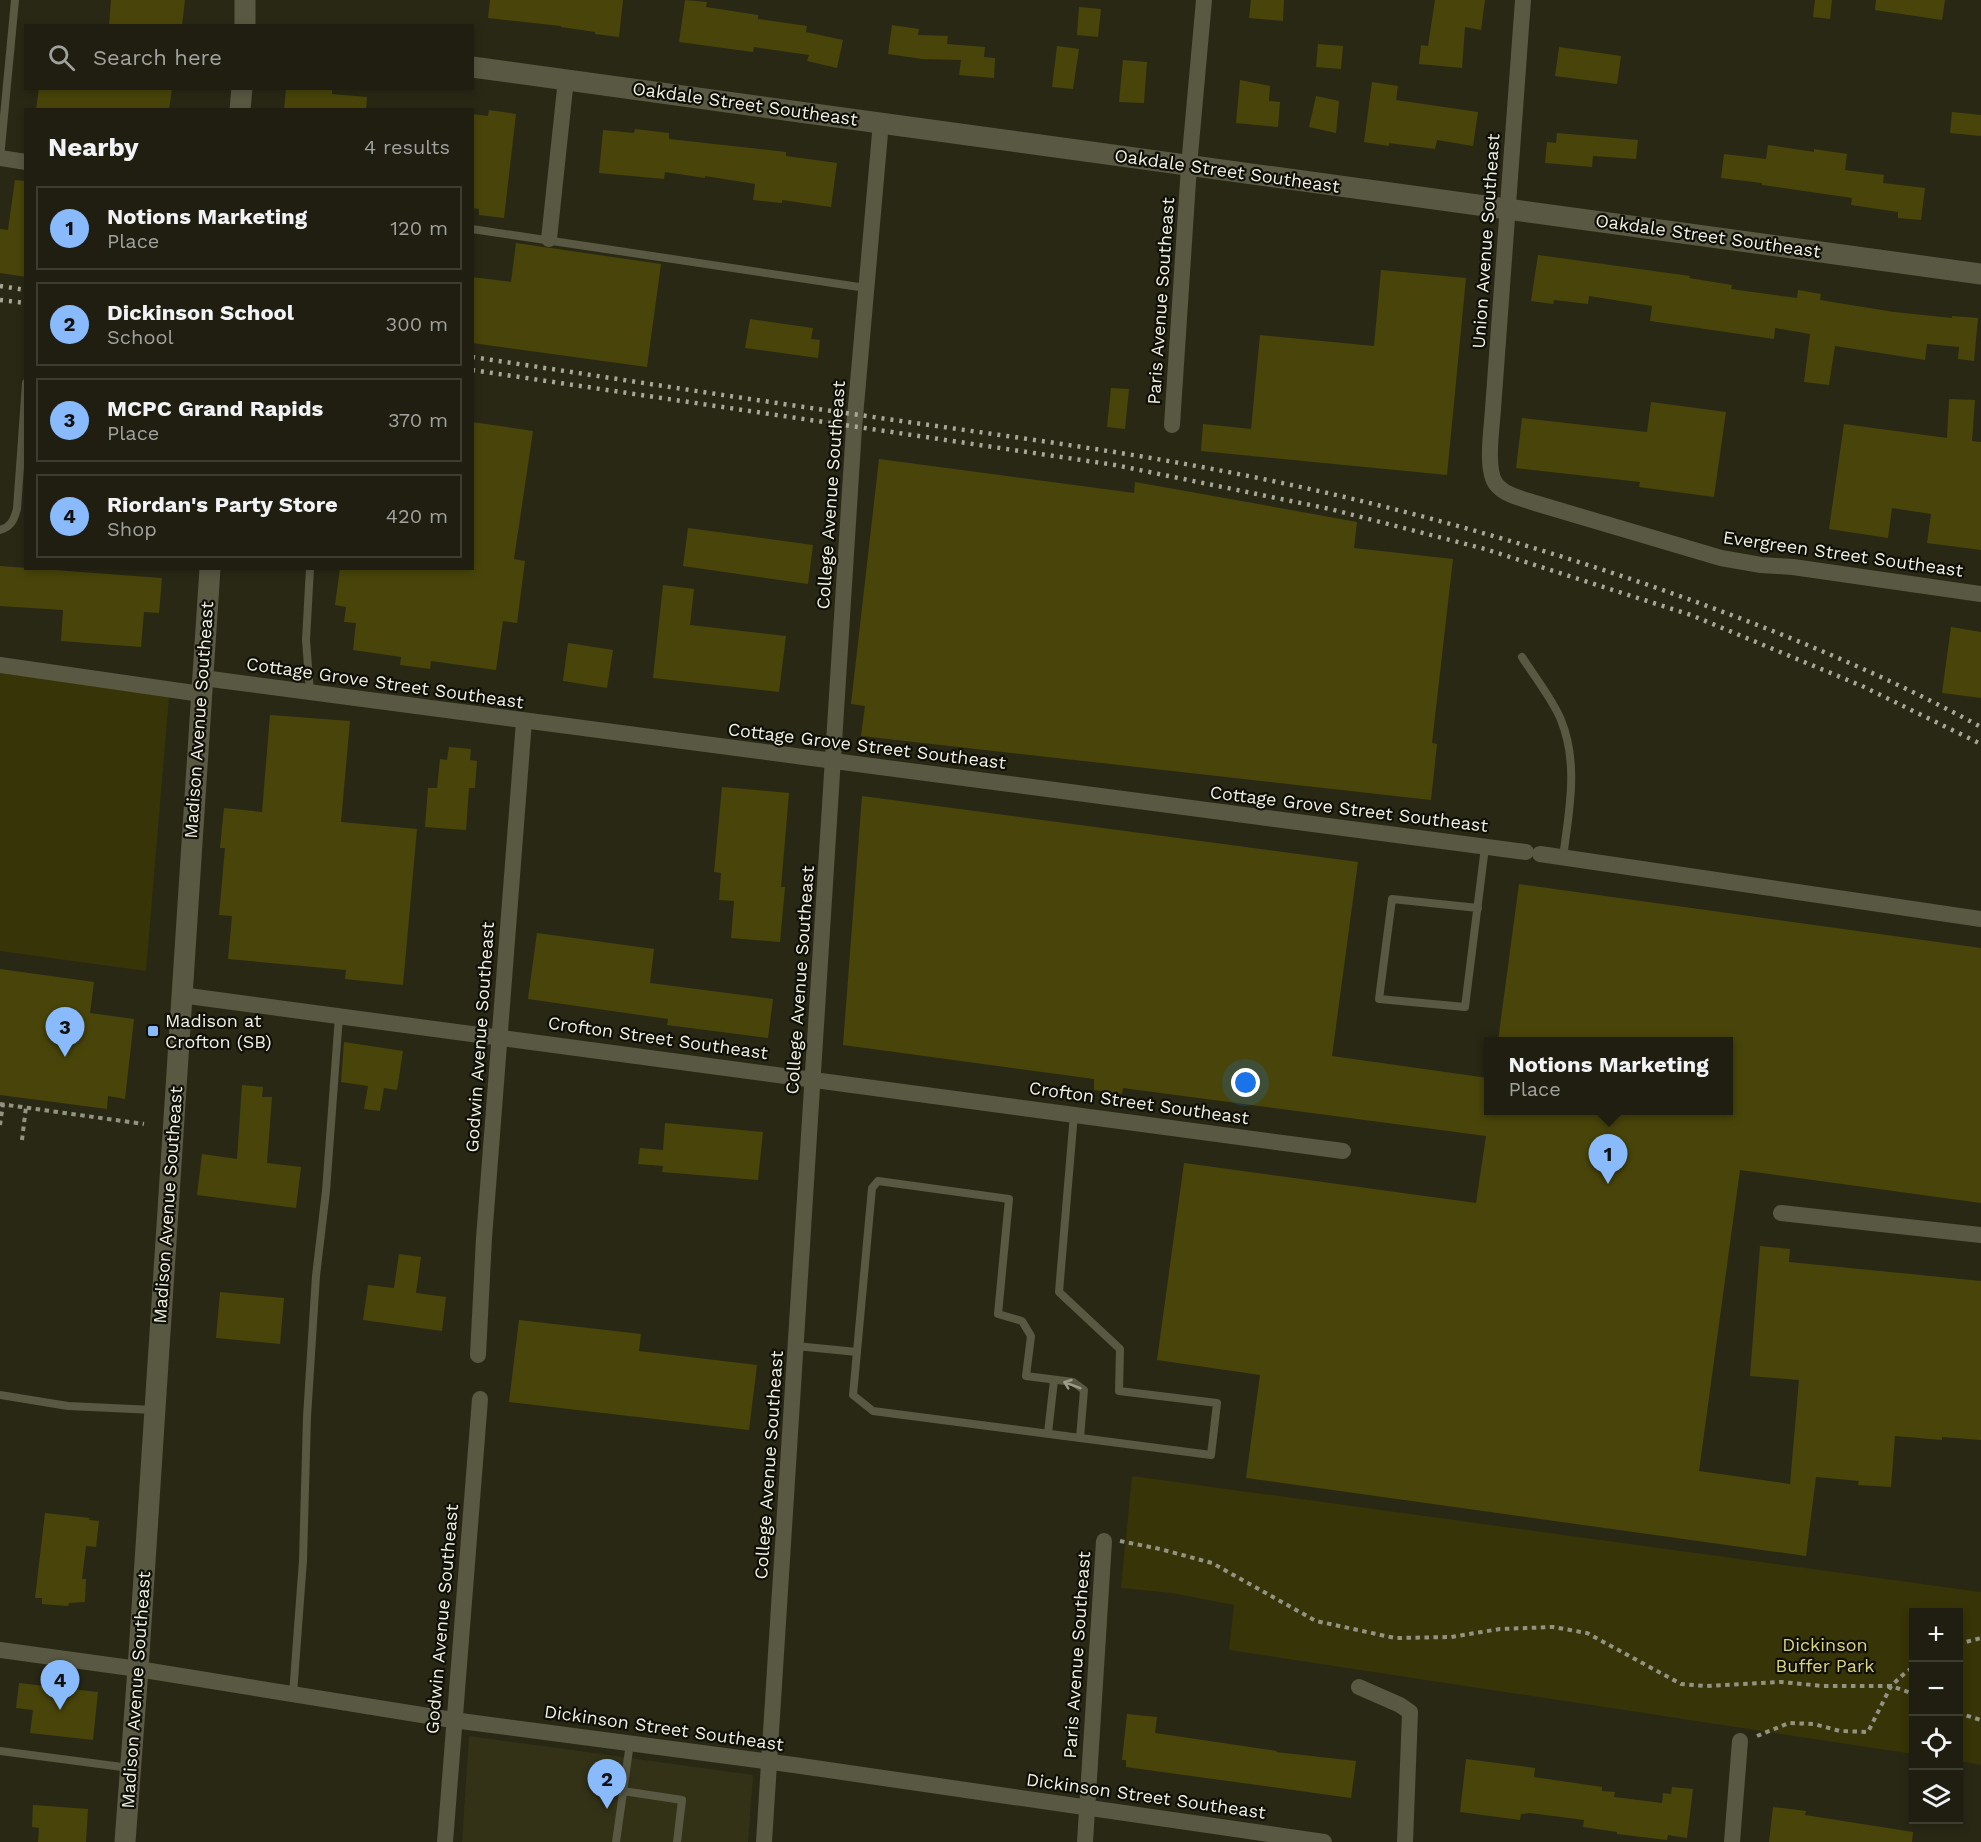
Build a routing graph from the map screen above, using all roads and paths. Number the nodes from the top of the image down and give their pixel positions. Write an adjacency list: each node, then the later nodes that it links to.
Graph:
1 (15, 0): 11 (lane)
2 (245, 0): 5 (street)
3 (1523, 0): 14 (street, Union Avenue Southeast)
4 (1202, 1): 13 (street, Paris Avenue Southeast)
5 (245, 24)
6 (474, 66): 7 (street, Oakdale Street Southeast)
7 (566, 79): 10 (street, Oakdale Street Southeast); 16 (street)
8 (242, 90): 9 (street)
9 (240, 108)
10 (880, 122): 13 (street, Oakdale Street Southeast); 18 (street, College Avenue Southeast)
11 (0, 158): 12 (street)
12 (24, 162)
13 (1189, 166): 14 (street, Oakdale Street Southeast); 20 (street, Paris Avenue Southeast)
14 (1509, 209): 17 (street, Oakdale Street Southeast); 21 (street, Union Avenue Southeast)
15 (474, 229): 16 (lane)
16 (549, 239): 18 (lane)
17 (1981, 273)
18 (866, 288): 31 (street, College Avenue Southeast)
19 (24, 411): 22 (lane)
20 (1172, 425)
21 (1496, 484): 25 (street, Evergreen Street Southeast)
22 (0, 530)
23 (210, 570): 28 (street, Madison Avenue Southeast)
24 (310, 570): 29 (lane)
25 (1981, 594)
26 (1522, 657): 33 (lane)
27 (0, 665): 28 (street, Cottage Grove Street Southeast)
28 (202, 686): 29 (street, Cottage Grove Street Southeast); 36 (street, Madison Avenue Southeast)
29 (309, 692): 30 (street, Cottage Grove Street Southeast)
30 (524, 721): 31 (street, Cottage Grove Street Southeast); 38 (street, Godwin Avenue Southeast)
31 (834, 762): 32 (street, Cottage Grove Street Southeast); 39 (street, College Avenue Southeast)
32 (1485, 847): 33 (street, Cottage Grove Street Southeast); 34 (lane)
33 (1563, 857): 35 (street, Cottage Grove Street Southeast)
34 (1478, 908): 34 (lane)
35 (1981, 919)
36 (181, 995): 37 (street, Crofton Street Southeast); 55 (street, Madison Avenue Southeast)
37 (339, 1016): 38 (street, Crofton Street Southeast); 67 (lane)
38 (500, 1037): 39 (street, Crofton Street Southeast); 51 (street, Godwin Avenue Southeast)
39 (813, 1078): 42 (street, Crofton Street Southeast); 49 (street, College Avenue Southeast)
40 (1, 1104): 41 (path); 44 (path)
41 (26, 1107): 43 (path); 45 (path)
42 (1074, 1114): 46 (street, Crofton Street Southeast); 57 (lane)
43 (144, 1124)
44 (0, 1125)
45 (22, 1140)
46 (1343, 1151)
47 (1781, 1213): 48 (street)
48 (1981, 1235)
49 (796, 1346): 50 (lane); 74 (street, College Avenue Southeast)
50 (857, 1352): 52 (lane); 56 (lane)
51 (478, 1355)
52 (1054, 1380): 56 (lane); 57 (lane, one-way to 52)
53 (0, 1395): 55 (lane)
54 (480, 1399): 69 (street, Godwin Avenue Southeast)
55 (155, 1410): 62 (street, Madison Avenue Southeast)
56 (1048, 1433): 57 (lane)
57 (1080, 1438)
58 (1104, 1541): 64 (path); 77 (street, Paris Avenue Southeast)
59 (1981, 1638): 60 (path)
60 (1963, 1643)
61 (0, 1650): 62 (street, Dickinson Street Southeast)
62 (138, 1668): 67 (street, Dickinson Street Southeast); 75 (street, Madison Avenue Southeast)
63 (1909, 1670): 64 (path)
64 (1891, 1686): 66 (path); 71 (path)
65 (1359, 1687): 85 (street)
66 (1909, 1692)
67 (293, 1694): 69 (street, Dickinson Street Southeast)
68 (1963, 1714): 70 (path)
69 (453, 1720): 72 (street, Dickinson Street Southeast); 79 (street, Godwin Avenue Southeast)
70 (1981, 1720)
71 (1740, 1741): 86 (street)
72 (630, 1743): 74 (street, Dickinson Street Southeast); 76 (lane)
73 (0, 1751): 75 (lane)
74 (769, 1762): 77 (street, Dickinson Street Southeast); 82 (street, College Avenue Southeast)
75 (131, 1768): 78 (street, Madison Avenue Southeast)
76 (623, 1791): 80 (lane); 81 (lane)
77 (1087, 1807): 83 (street, Paris Avenue Southeast); 84 (street, Dickinson Street Southeast)
78 (125, 1842)
79 (445, 1842)
80 (616, 1842)
81 (677, 1842)
82 (764, 1842)
83 (1085, 1842)
84 (1324, 1842)
85 (1405, 1842)
86 (1732, 1842)

